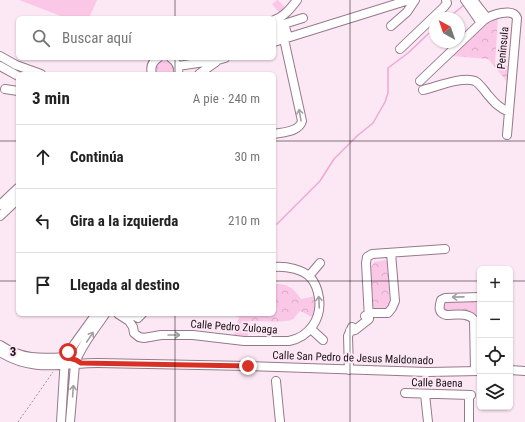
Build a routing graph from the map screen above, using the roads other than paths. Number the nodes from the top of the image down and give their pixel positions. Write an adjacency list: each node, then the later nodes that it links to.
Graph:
1 (409, 0): 10 (street)
2 (415, 0): 9 (street)
3 (446, 0): 11 (street)
4 (295, 1): 8 (street)
5 (470, 1): 7 (street, Península)
6 (303, 18): 8 (street)
7 (484, 20): 25 (street, Península); 25 (street, Península)
8 (278, 23): 10 (street)
9 (391, 26)
10 (282, 40): 26 (street, one-way to 10)
11 (400, 49)
12 (0, 56): 19 (street)
13 (155, 60): 20 (street)
14 (174, 60): 18 (street)
15 (218, 60): 18 (street)
16 (220, 60): 21 (street)
17 (0, 66): 22 (street)
18 (178, 70)
19 (35, 72)
20 (150, 72)
21 (202, 72)
22 (16, 75)
23 (5, 89): 24 (street)
24 (16, 91)
25 (509, 112): 27 (street, Península)
26 (276, 134)
27 (507, 135)
28 (16, 190): 30 (street)
29 (16, 201): 31 (street)
30 (0, 205)
31 (0, 216)
32 (445, 249): 33 (street)
33 (391, 253): 38 (street); 38 (street)
34 (320, 263): 36 (street)
35 (276, 267): 36 (street)
36 (309, 276): 42 (street, one-way to 36)
37 (477, 297): 46 (street, one-way to 46)
38 (369, 313): 49 (street)
39 (94, 316): 47 (street)
40 (105, 316): 48 (street, one-way to 40)
41 (121, 316): 42 (street, Calle Pedro Zuloaga, one-way to 42)
42 (311, 329): 43 (street)
43 (323, 340)
44 (0, 345): 47 (street)
45 (0, 352): 47 (street)
46 (477, 353)
47 (58, 362): 48 (street, Calle San Pedro de Jesus Maldonado); 56 (street)
48 (77, 362): 49 (street, Calle San Pedro de Jesus Maldonado); 57 (street, one-way to 48)
49 (349, 370): 51 (street, Calle San Pedro de Jesus Maldonado)
50 (513, 370): 52 (street)
51 (477, 371)
52 (525, 371)
53 (276, 381): 58 (street)
54 (405, 393): 55 (street, Calle Baena)
55 (425, 394): 59 (street); 60 (street, Calle Baena)
56 (61, 422)
57 (70, 422)
58 (280, 422)
59 (428, 422)
60 (469, 422)

